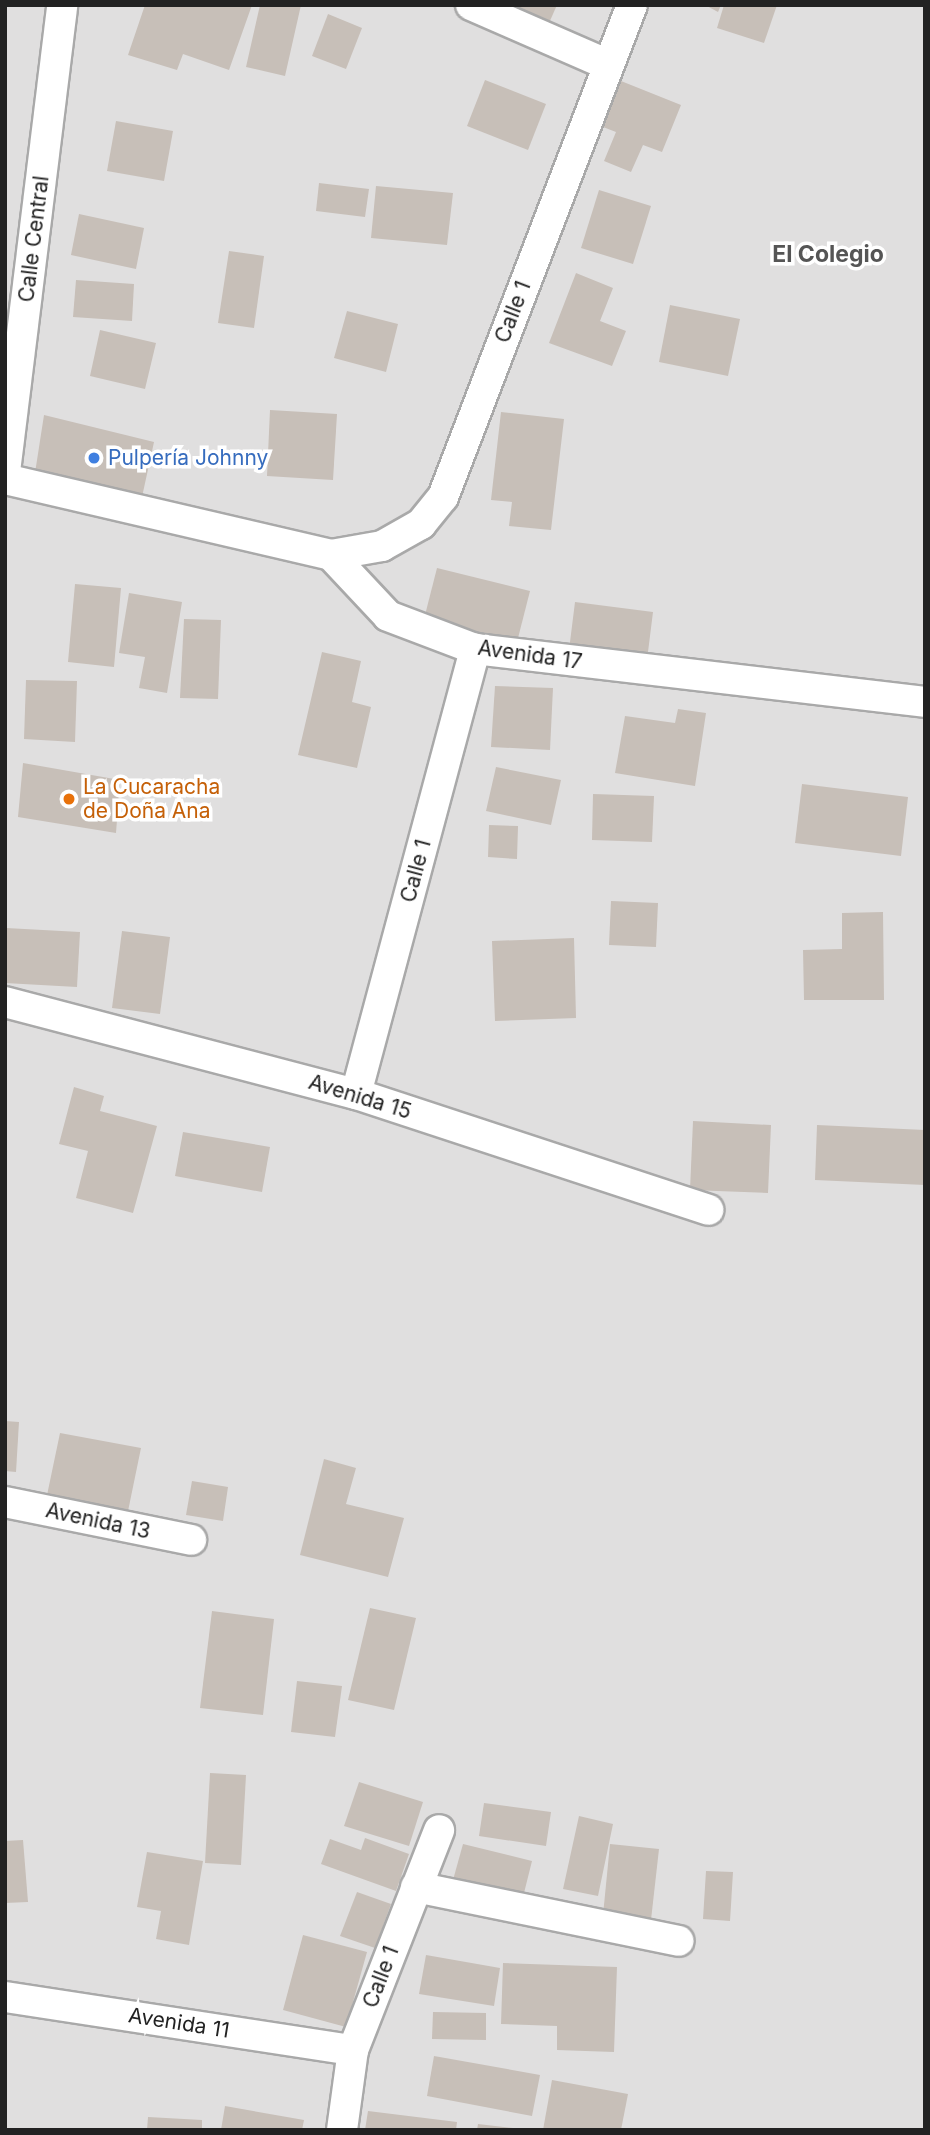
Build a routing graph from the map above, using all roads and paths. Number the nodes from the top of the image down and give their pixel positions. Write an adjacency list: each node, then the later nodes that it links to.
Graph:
1 (62, 5): 5 (street, Calle Central)
2 (471, 5): 4 (street)
3 (632, 5): 4 (street, Calle 1)
4 (606, 64): 7 (street, Calle 1)
5 (5, 472)
6 (5, 479): 7 (street)
7 (331, 555): 8 (street, Avenida 17)
8 (475, 649): 9 (street, Avenida 17); 11 (street, Calle 1)
9 (925, 702)
10 (5, 1002): 11 (street, Avenida 15)
11 (356, 1094): 12 (street, Avenida 15)
12 (708, 1210)
13 (5, 1502): 14 (street, Avenida 13)
14 (191, 1540)
15 (439, 1830): 16 (street, Calle 1)
16 (416, 1887): 17 (street); 19 (street, Calle 1)
17 (677, 1941)
18 (5, 1997): 19 (street, Avenida 11)
19 (353, 2050): 20 (street, Calle 1)
20 (342, 2130)

